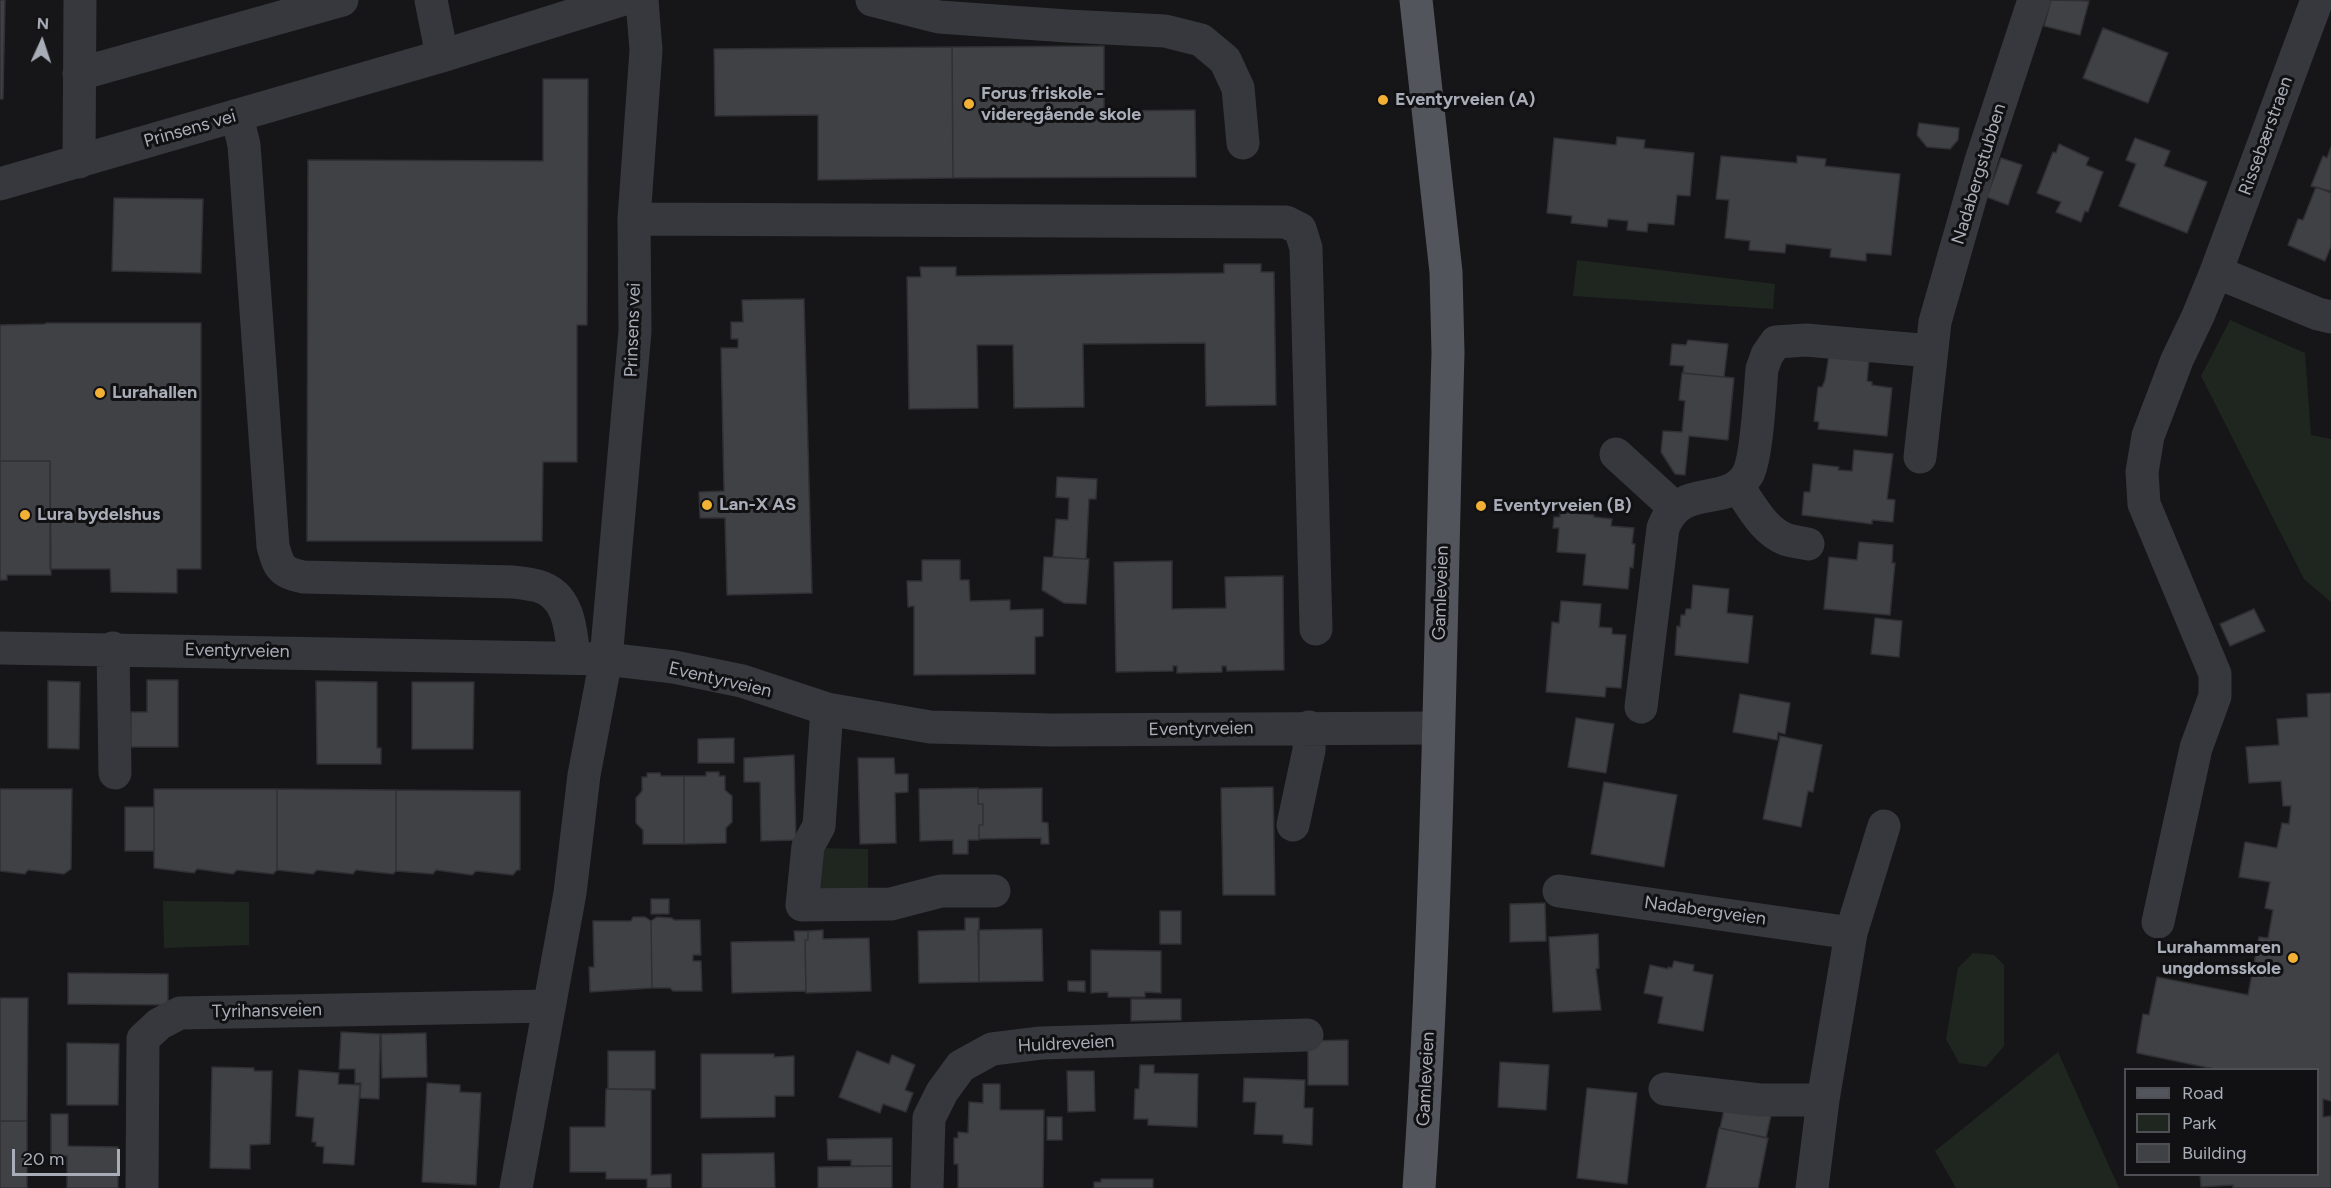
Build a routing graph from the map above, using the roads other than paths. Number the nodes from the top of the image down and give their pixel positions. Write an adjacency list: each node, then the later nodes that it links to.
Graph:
1 (80, 0): 11 (street)
2 (342, 0): 11 (street)
3 (431, 0): 10 (street)
4 (621, 0): 10 (street, Prinsens vei)
5 (642, 0): 16 (street, Prinsens vei)
6 (872, 0): 13 (street)
7 (1416, 0): 33 (main road, Gamleveien)
8 (2034, 0): 19 (street, Nadabergstubben)
9 (2317, 0): 17 (street, Rissebærstraen)
10 (442, 56): 12 (street, Prinsens vei)
11 (80, 74): 14 (street)
12 (237, 116): 14 (street, Prinsens vei); 28 (street)
13 (1243, 143)
14 (79, 162): 15 (street, Prinsens vei)
15 (0, 184)
16 (634, 219): 25 (street); 29 (street, Prinsens vei)
17 (2216, 272): 18 (street); 39 (street, Rissebærstraen)
18 (2331, 317)
19 (1931, 351): 21 (street, Nadabergstubben); 22 (street)
20 (1616, 454): 23 (street)
21 (1920, 457)
22 (1738, 487): 23 (street); 24 (street)
23 (1676, 508): 30 (street)
24 (1808, 544)
25 (1316, 628)
26 (0, 648): 27 (street, Eventyrveien)
27 (112, 648): 28 (street, Eventyrveien); 34 (street)
28 (574, 658): 29 (street, Eventyrveien)
29 (606, 659): 31 (street, Eventyrveien); 41 (street)
30 (1641, 707)
31 (827, 709): 32 (street, Eventyrveien); 37 (street)
32 (1309, 727): 33 (street, Eventyrveien); 35 (street)
33 (1437, 728): 48 (main road, Gamleveien)
34 (115, 773)
35 (1293, 825)
36 (1884, 826): 40 (street)
37 (994, 891)
38 (1559, 891): 40 (street, Nadabergveien)
39 (2158, 922)
40 (1851, 933): 44 (street)
41 (549, 1006): 45 (street, Tyrihansveien); 46 (street)
42 (1307, 1035): 47 (street, Huldreveien)
43 (1665, 1089): 44 (street)
44 (1823, 1100): 49 (street)
45 (142, 1188)
46 (516, 1188)
47 (927, 1188)
48 (1419, 1188)
49 (1812, 1188)

